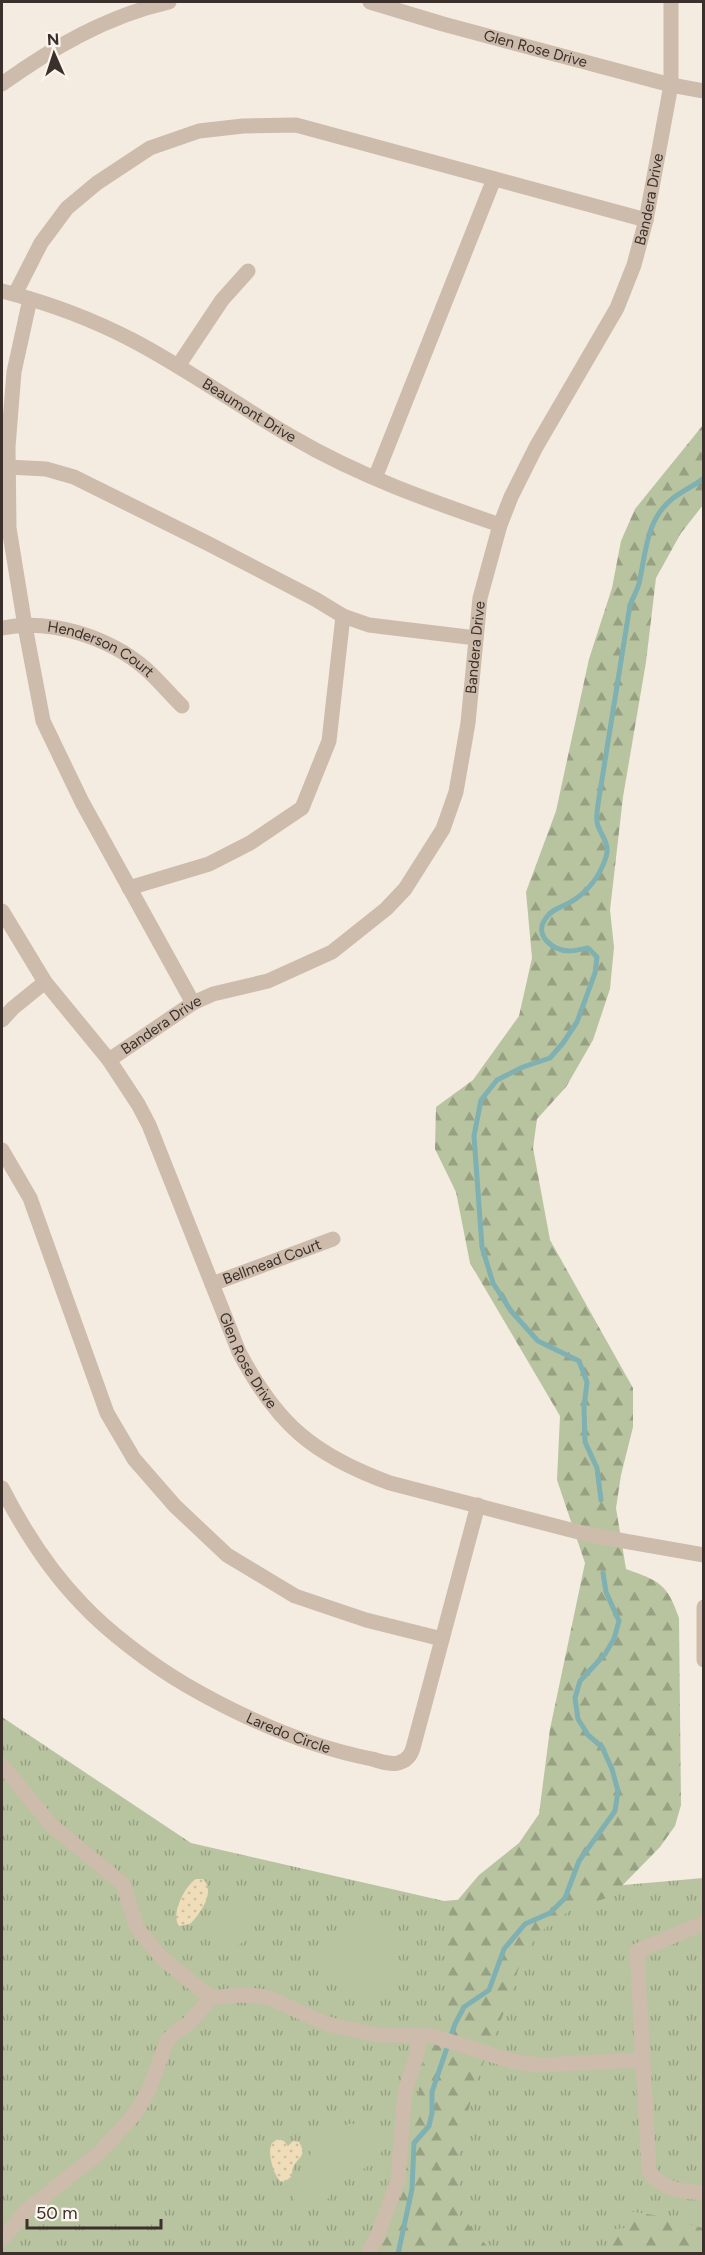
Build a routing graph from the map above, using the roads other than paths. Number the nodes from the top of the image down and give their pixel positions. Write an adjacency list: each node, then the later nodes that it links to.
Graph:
1 (169, 2): 4 (street)
2 (370, 2): 5 (street, Glen Rose Drive)
3 (671, 2): 5 (street, Bandera Drive)
4 (2, 84)
5 (671, 85): 6 (street, Glen Rose Drive); 8 (street, Bandera Drive)
6 (704, 91)
7 (494, 179): 8 (street); 10 (street); 13 (street)
8 (646, 220): 14 (street, Bandera Drive)
9 (248, 271): 11 (street)
10 (15, 295): 11 (street, Beaumont Drive); 12 (street)
11 (178, 366): 13 (street, Beaumont Drive)
12 (8, 467): 15 (street); 16 (street)
13 (375, 478): 14 (street, Beaumont Drive)
14 (500, 525): 18 (street, Bandera Drive)
15 (343, 616): 18 (street); 20 (street)
16 (24, 626): 17 (street, Henderson Court); 19 (street, Henderson Court); 20 (street)
17 (2, 628)
18 (476, 638): 23 (street, Bandera Drive)
19 (183, 706)
20 (129, 888): 23 (street)
21 (2, 911): 22 (street, Glen Rose Drive)
22 (45, 982): 24 (street); 25 (street, Glen Rose Drive)
23 (193, 1003): 25 (street, Bandera Drive)
24 (2, 1020)
25 (109, 1060): 28 (street, Glen Rose Drive)
26 (2, 1150): 33 (street)
27 (333, 1239): 28 (street, Bellmead Court)
28 (212, 1284): 30 (street, Glen Rose Drive)
29 (2, 1488): 33 (street, Laredo Circle)
30 (478, 1505): 31 (street, Glen Rose Drive); 33 (street, Laredo Circle)
31 (704, 1555)
32 (704, 1607): 34 (street)
33 (442, 1639)
34 (704, 1660)
35 (2, 1765): 37 (street)
36 (704, 1923): 39 (street)
37 (211, 1998): 38 (street); 41 (street)
38 (426, 2036): 39 (street); 42 (street)
39 (643, 2060): 40 (street)
40 (704, 2193)
41 (2, 2239)
42 (368, 2253)

